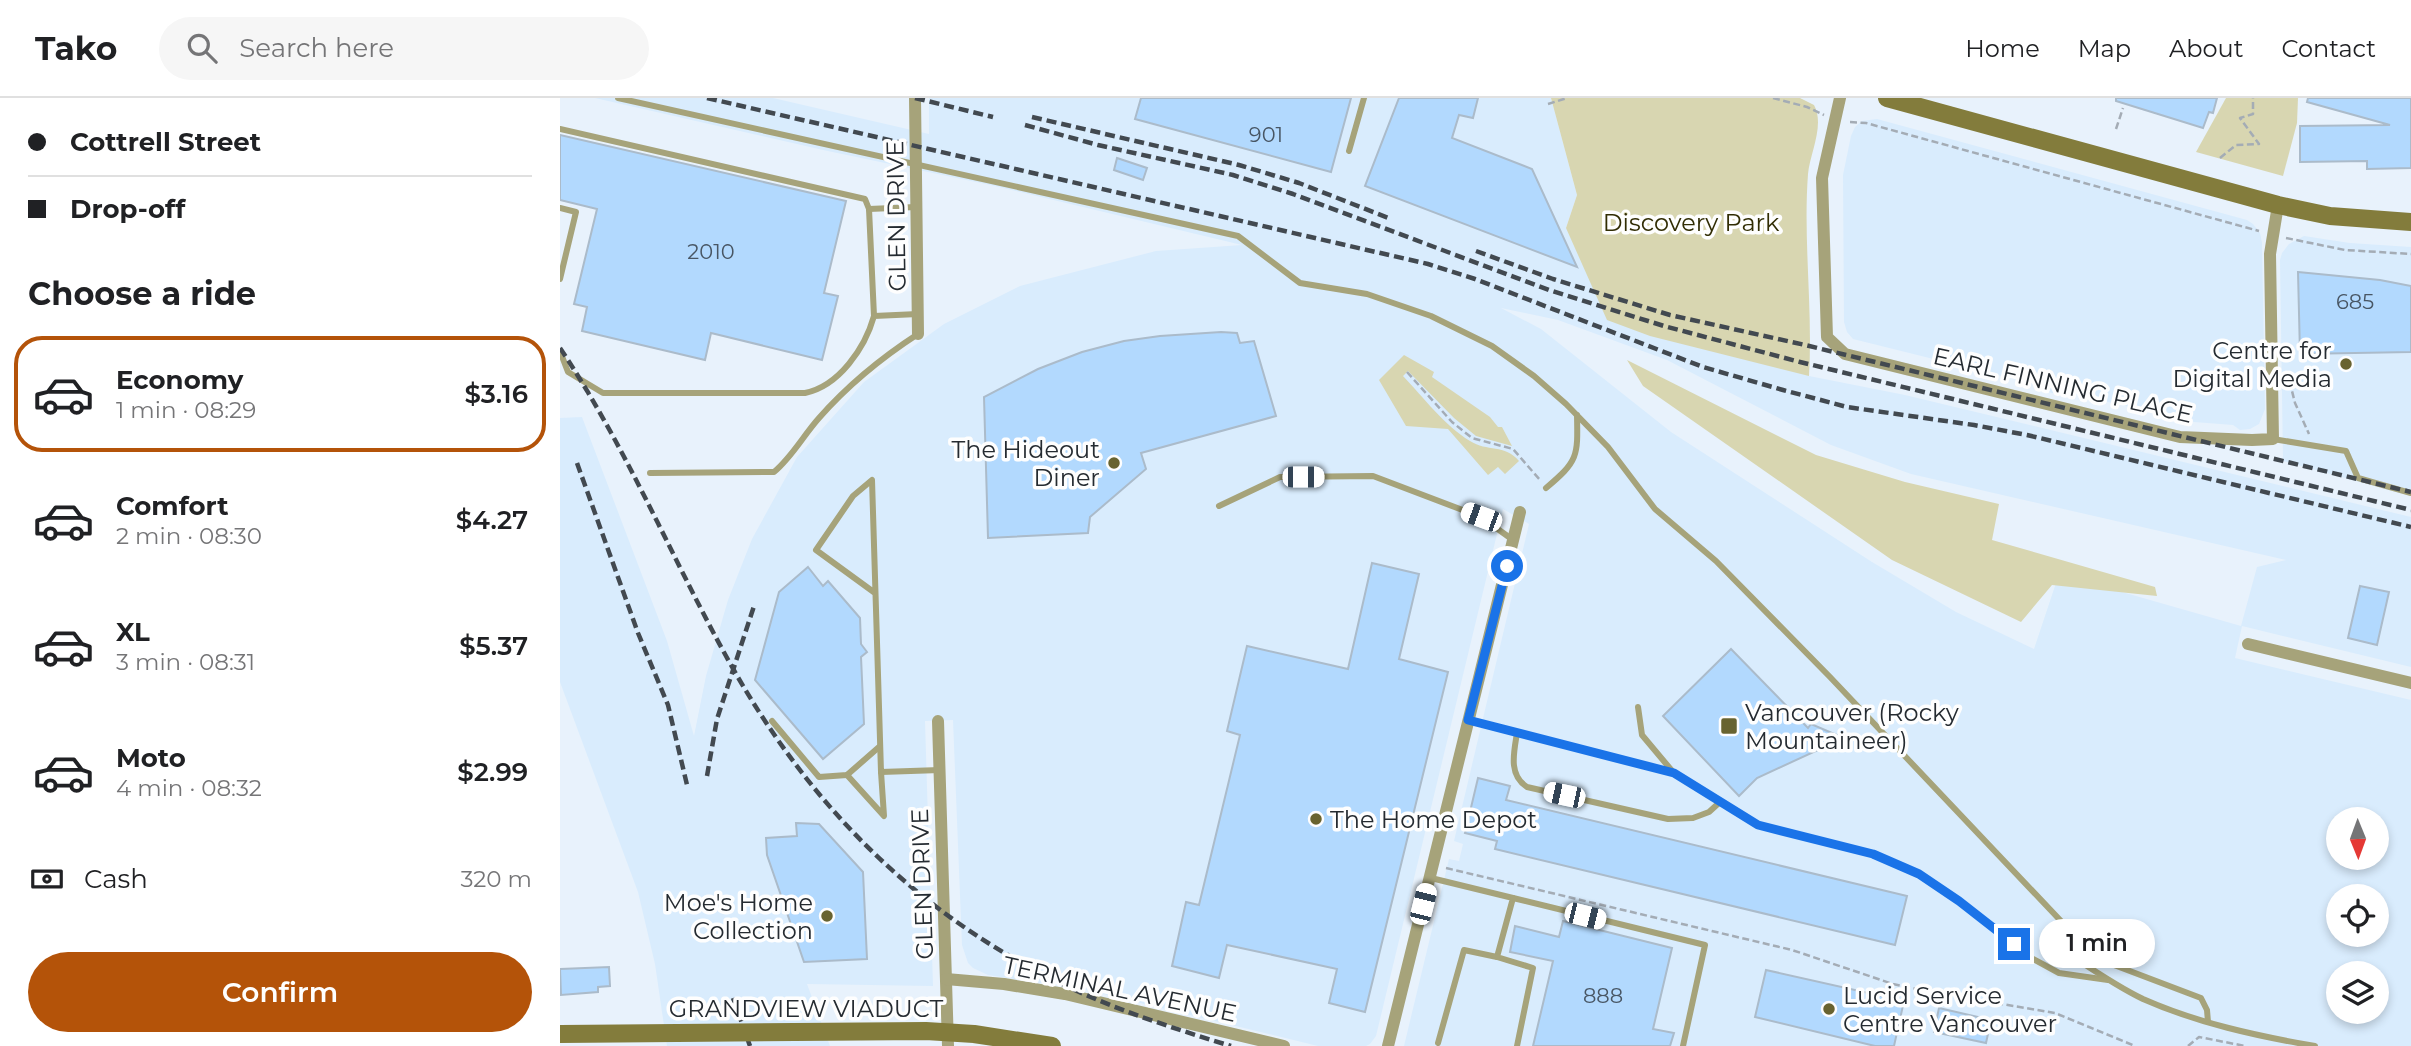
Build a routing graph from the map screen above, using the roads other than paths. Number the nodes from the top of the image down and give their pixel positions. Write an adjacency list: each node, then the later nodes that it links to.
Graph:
1 (618, 98): 8 (lane)
2 (915, 98): 8 (street, GLEN DRIVE)
3 (1364, 98): 7 (lane)
4 (1840, 98): 20 (street, EARL FINNING PLACE)
5 (1887, 98): 9 (main road)
6 (560, 129): 12 (lane)
7 (1349, 151)
8 (916, 165): 10 (street, GLEN DRIVE); 19 (lane)
9 (2278, 205): 13 (main road); 20 (street)
10 (916, 207): 12 (lane); 15 (street, GLEN DRIVE)
11 (560, 208): 14 (lane)
12 (869, 209): 16 (lane)
13 (2411, 222)
14 (560, 279)
15 (918, 314): 16 (lane); 17 (street, GLEN DRIVE)
16 (874, 316): 18 (lane)
17 (918, 334): 21 (lane)
18 (560, 351)
19 (1577, 415): 22 (lane); 47 (lane)
20 (2273, 439): 23 (lane)
21 (650, 473)
22 (1546, 488)
23 (2411, 493)
24 (1219, 506): 26 (lane)
25 (1520, 512): 26 (street)
26 (1513, 540): 31 (street)
27 (875, 593): 27 (lane); 35 (lane)
28 (2248, 644): 29 (street)
29 (2411, 683)
30 (1638, 707): 38 (lane)
31 (1468, 720): 34 (lane); 41 (street)
32 (772, 721): 39 (lane)
33 (938, 721): 36 (street, GLEN DRIVE)
34 (1517, 733): 38 (lane); 40 (lane)
35 (879, 747): 37 (lane); 39 (lane)
36 (940, 770): 37 (lane); 45 (street, GLEN DRIVE)
37 (880, 772): 39 (lane)
38 (1674, 773): 40 (lane)
39 (847, 775)
40 (1720, 802): 46 (lane)
41 (1429, 878): 42 (lane); 53 (street)
42 (1513, 898): 43 (lane); 55 (lane)
43 (1497, 957): 49 (lane); 54 (lane)
44 (2078, 960): 46 (lane)
45 (946, 979): 50 (street, GLEN DRIVE); 52 (street, TERMINAL AVENUE)
46 (2108, 980): 47 (lane)
47 (2208, 1022): 56 (lane)
48 (560, 1034): 51 (main road, GRANDVIEW VIADUCT, bridge)
49 (1438, 1043)
50 (948, 1046)
51 (1052, 1046)
52 (1284, 1046)
53 (1388, 1046)
54 (1517, 1046)
55 (1683, 1046)
56 (2315, 1046)

